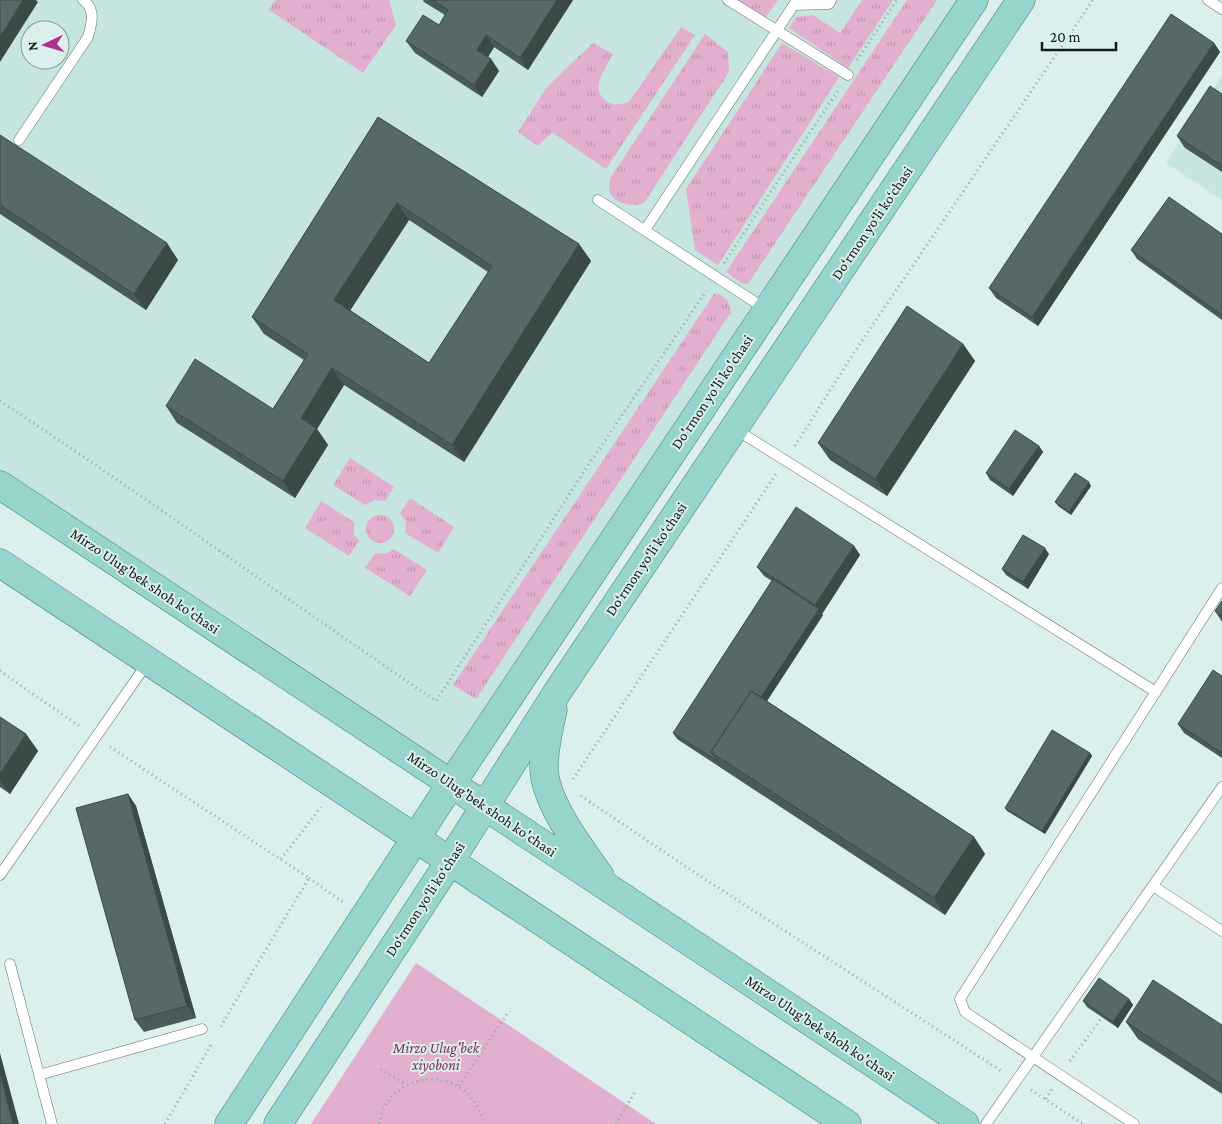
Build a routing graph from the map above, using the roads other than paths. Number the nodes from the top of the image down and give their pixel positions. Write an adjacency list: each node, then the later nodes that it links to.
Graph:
1 (83, 0): 11 (lane)
2 (728, 0): 9 (lane)
3 (831, 0): 7 (lane)
4 (974, 0): 14 (main road, Do'rmon yo'li ko'chasi)
5 (1021, 0): 15 (main road, Do‘rmon yo‘li ko‘chasi)
6 (1208, 0): 8 (lane)
7 (796, 2): 9 (lane)
8 (1222, 9)
9 (777, 30): 10 (lane); 13 (lane)
10 (848, 75)
11 (19, 140)
12 (598, 200): 13 (lane)
13 (645, 230): 14 (lane)
14 (767, 310): 22 (main road, Do'rmon yo'li ko'chasi)
15 (734, 428): 20 (main road, Do‘rmon yo‘li ko‘chasi); 21 (lane)
16 (0, 485): 22 (main road, Mirzo Ulug'bek shoh ko'chasi)
17 (0, 563): 19 (main road)
18 (1222, 588): 21 (lane)
19 (148, 662): 25 (main road); 27 (lane)
20 (558, 691): 24 (main road, Do‘rmon yo‘li ko‘chasi); 29 (main road)
21 (1156, 692): 33 (lane)
22 (451, 784): 24 (main road, Mirzo Ulug'bek shoh ko'chasi); 25 (main road)
23 (1222, 787): 28 (lane)
24 (485, 806): 26 (main road, Do‘rmon yo‘li ko‘chasi); 29 (main road, Mirzo Ulug'bek shoh ko'chasi)
25 (416, 839): 26 (main road); 36 (main road)
26 (450, 861): 37 (main road, Do‘rmon yo‘li ko‘chasi); 38 (main road)
27 (0, 875)
28 (1153, 886): 30 (lane); 33 (lane)
29 (609, 888): 39 (main road, Mirzo Ulug'bek shoh ko'chasi)
30 (1222, 930)
31 (10, 964): 34 (lane)
32 (202, 1029): 34 (lane)
33 (1033, 1057): 40 (lane); 41 (lane)
34 (39, 1075): 35 (lane)
35 (52, 1124)
36 (229, 1124)
37 (278, 1124)
38 (847, 1124)
39 (965, 1124)
40 (986, 1124)
41 (1134, 1124)

